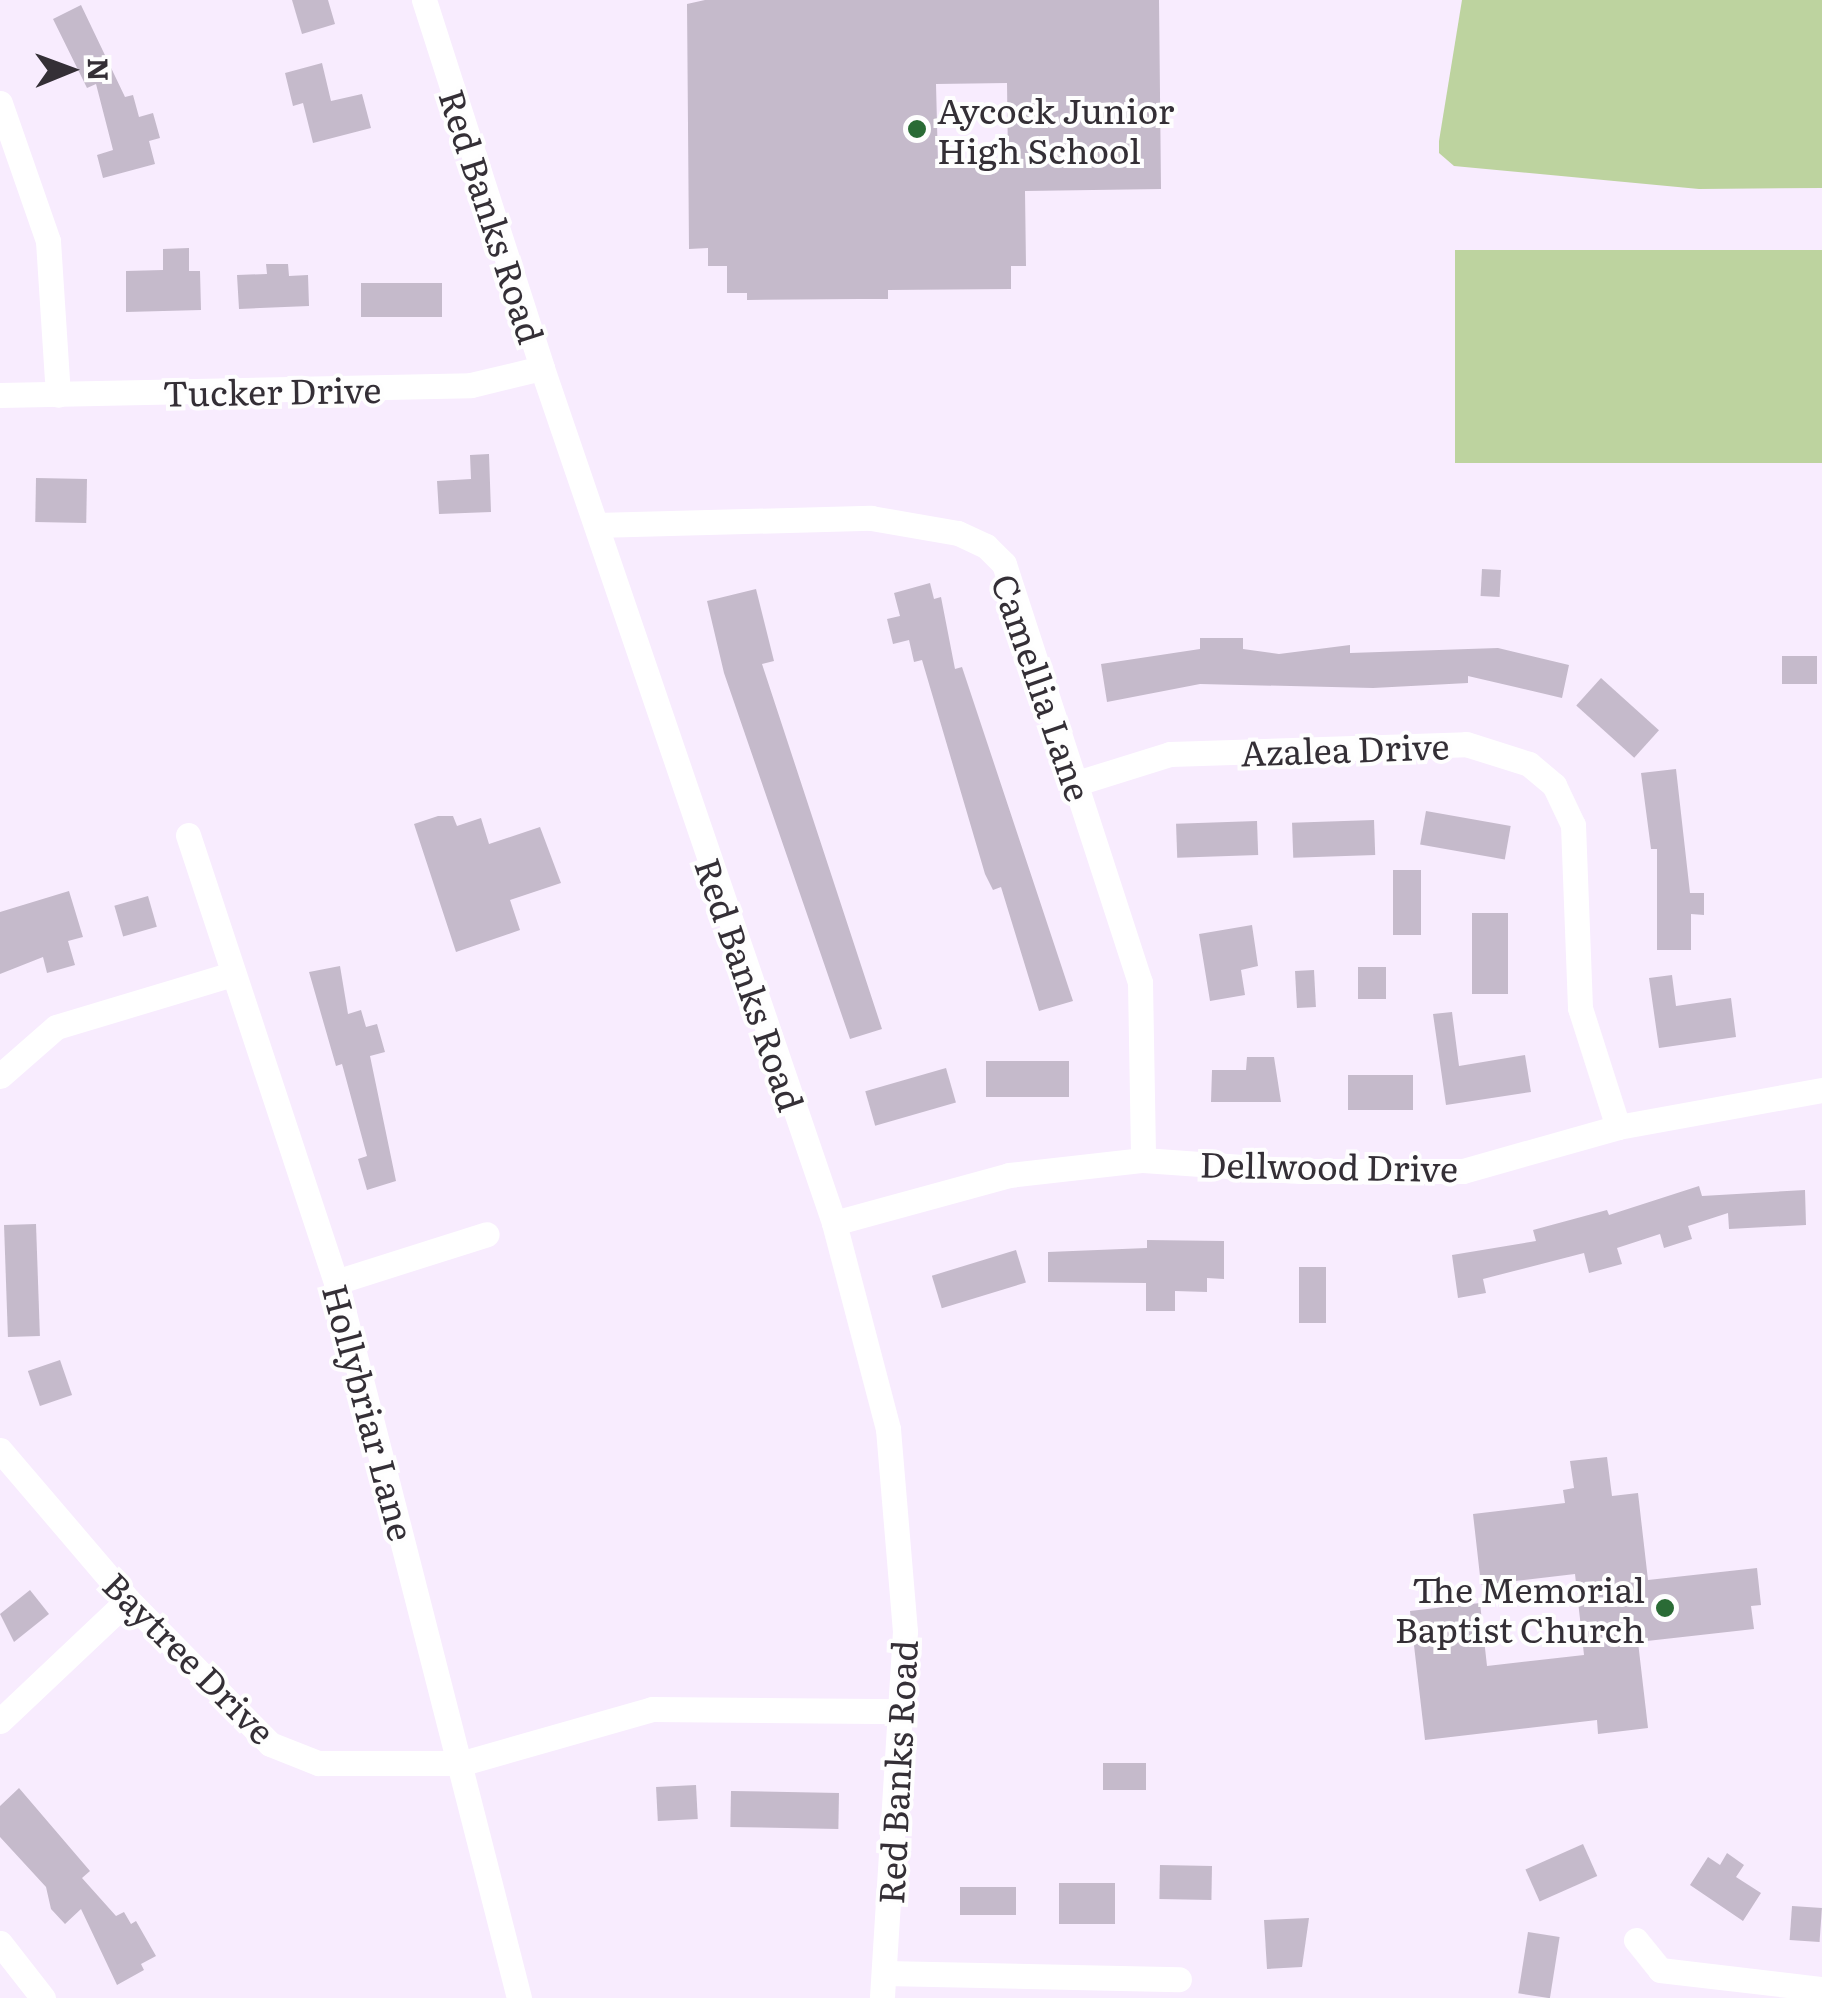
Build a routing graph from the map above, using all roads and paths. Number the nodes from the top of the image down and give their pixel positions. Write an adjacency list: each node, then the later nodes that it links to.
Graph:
1 (424, 0): 3 (street, Red Banks Road)
2 (0, 103): 5 (street)
3 (542, 368): 5 (street, Tucker Drive); 6 (street, Red Banks Road)
4 (0, 395): 5 (street, Tucker Drive)
5 (58, 395)
6 (596, 525): 7 (street, Camellia Lane); 14 (street, Red Banks Road)
7 (1078, 783): 12 (street, Azalea Drive); 13 (street, Camellia Lane)
8 (188, 834): 9 (street, Hollybriar Lane)
9 (232, 974): 10 (street); 16 (street, Hollybriar Lane)
10 (0, 1076)
11 (1822, 1090): 12 (street, Dellwood Drive)
12 (1618, 1126): 13 (street, Dellwood Drive)
13 (1143, 1160): 14 (street, Dellwood Drive)
14 (834, 1223): 19 (street, Red Banks Road)
15 (488, 1234): 16 (street)
16 (336, 1282): 21 (street, Hollybriar Lane)
17 (0, 1450): 18 (street, Baytree Drive)
18 (128, 1600): 20 (street); 21 (street, Baytree Drive)
19 (904, 1711): 21 (street, Baytree Drive); 25 (street, Red Banks Road)
20 (0, 1721)
21 (464, 1763): 29 (street, Hollybriar Lane)
22 (1636, 1940): 26 (street)
23 (0, 1943): 28 (street)
24 (1179, 1979): 25 (street)
25 (883, 1986)
26 (1741, 1989): 27 (street)
27 (1822, 1989)
28 (43, 1998)
29 (519, 1998)

